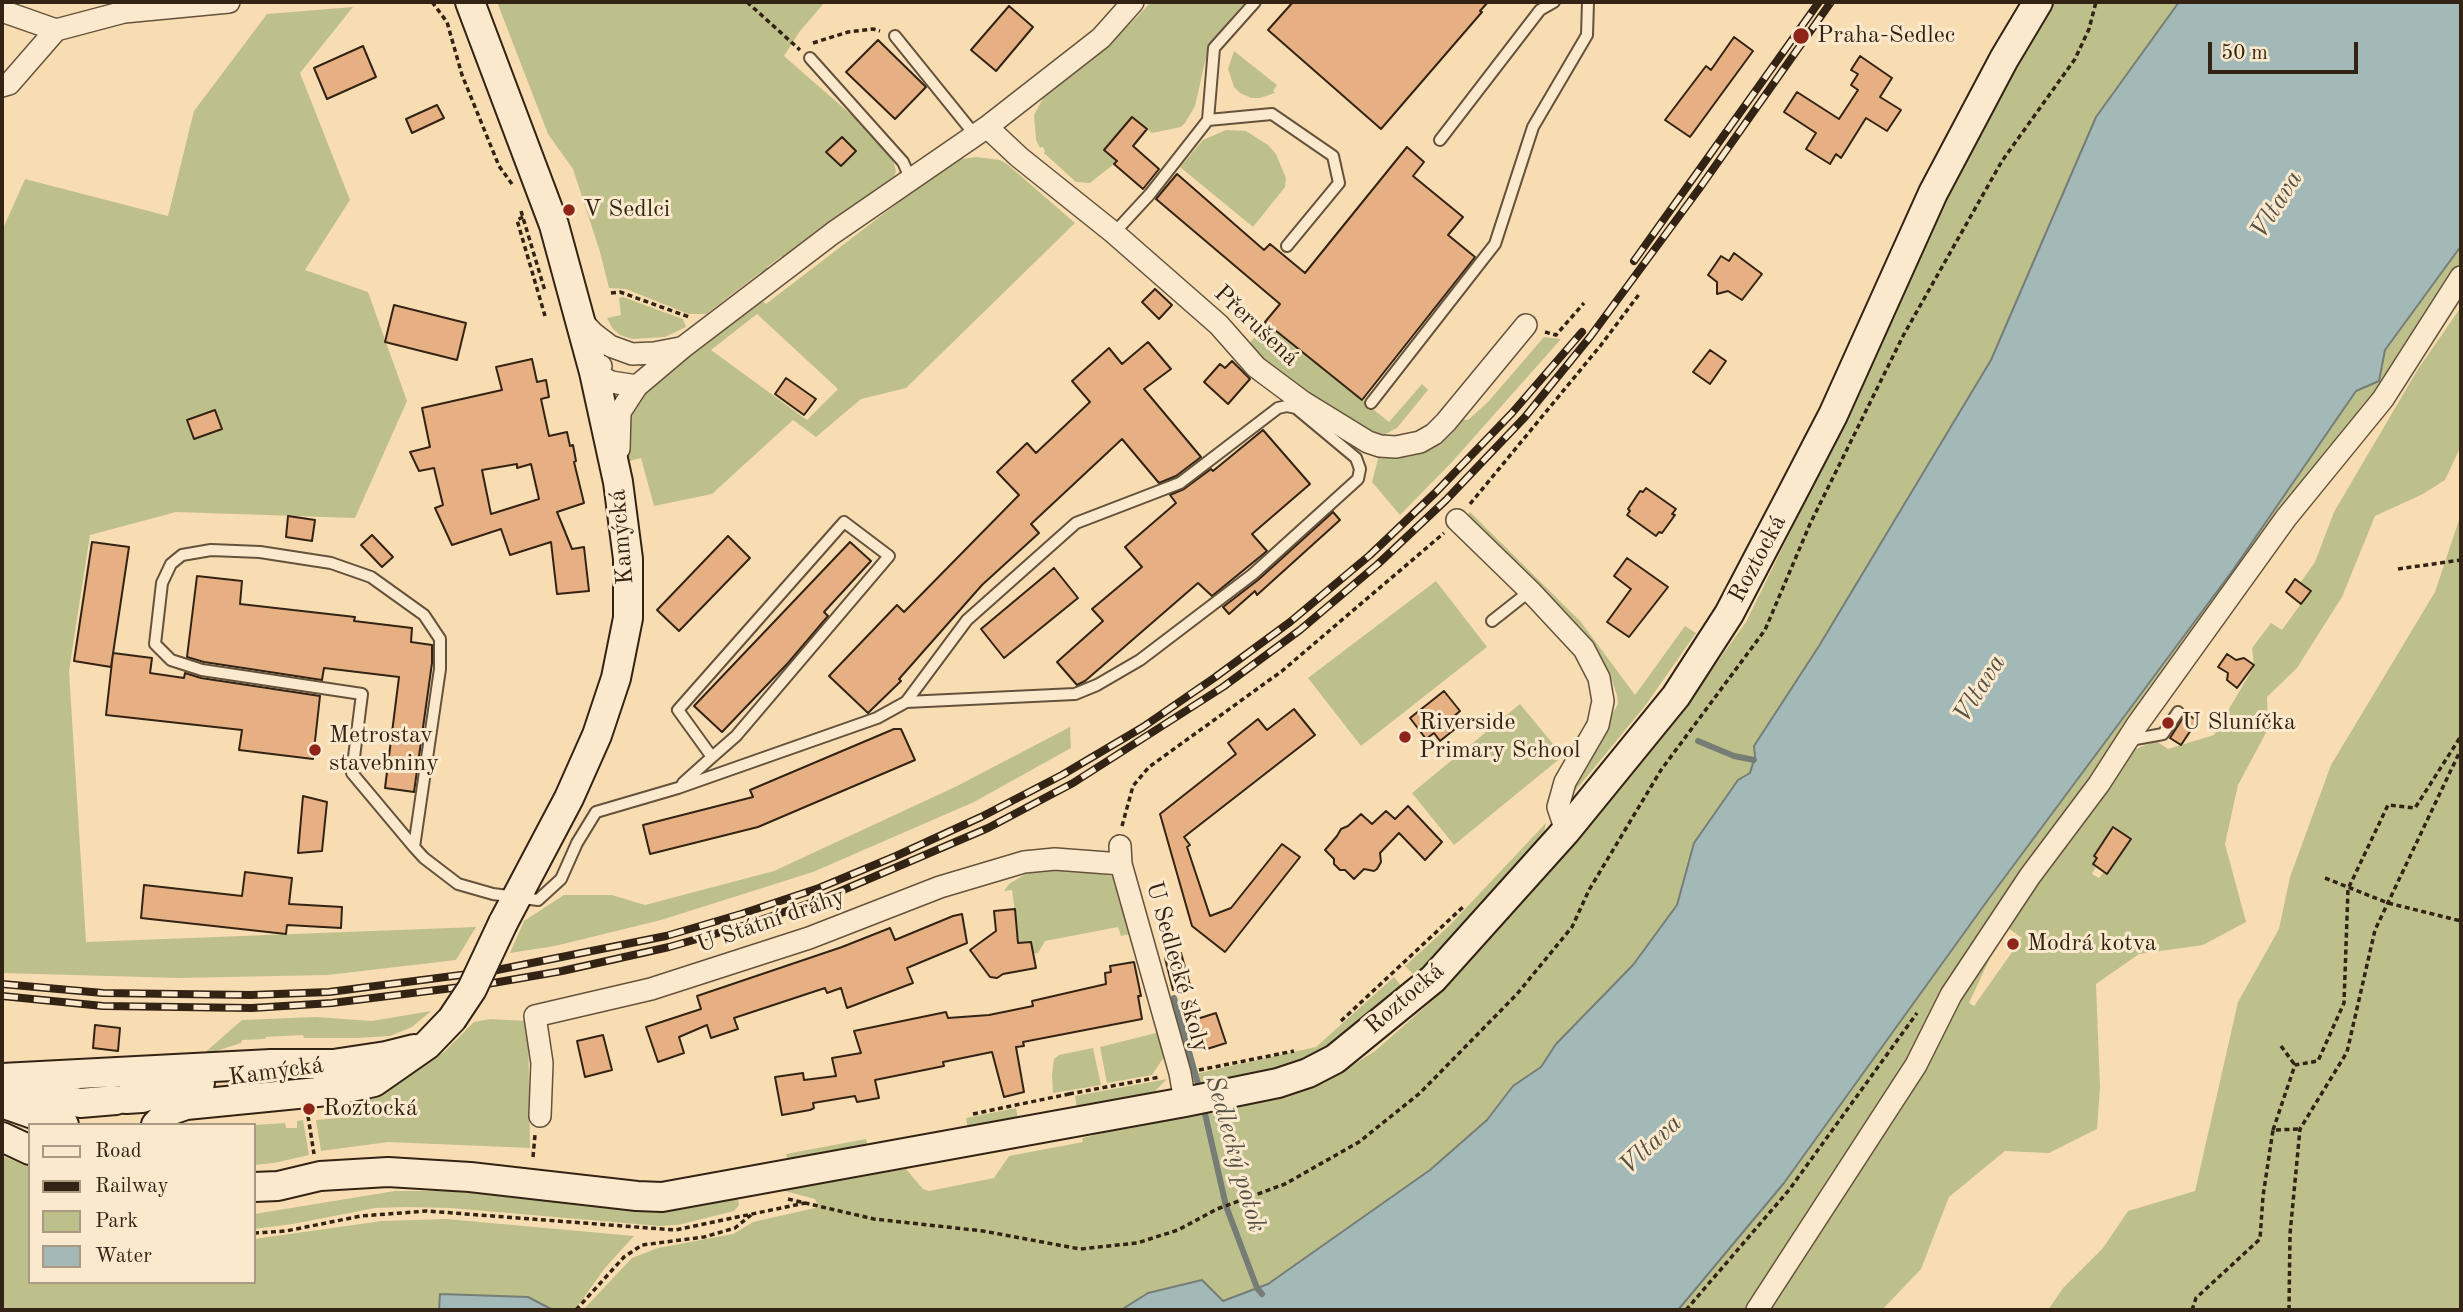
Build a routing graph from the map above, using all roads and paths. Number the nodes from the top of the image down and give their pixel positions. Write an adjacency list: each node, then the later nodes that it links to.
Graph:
1 (229, 2): 11 (street)
2 (432, 2): 20 (path)
3 (470, 2): 31 (main road, Kamýcká)
4 (747, 2): 13 (path)
5 (1133, 2): 17 (street)
6 (1255, 2): 16 (lane)
7 (1554, 2): 18 (lane)
8 (1588, 2): 38 (lane)
9 (2038, 2): 52 (main road, Roztocká)
10 (2, 11): 11 (street)
11 (56, 30): 15 (street)
12 (895, 36): 13 (path); 17 (lane)
13 (798, 48): 14 (path)
14 (810, 58): 19 (lane)
15 (2, 86)
16 (1208, 120): 23 (lane); 24 (lane)
17 (981, 131): 19 (street); 23 (street, Přerušená)
18 (1440, 140)
19 (911, 180): 34 (street)
20 (514, 189)
21 (519, 202): 22 (path)
22 (523, 217): 28 (path); 30 (path)
23 (1114, 233): 33 (street, Přerušená)
24 (1287, 246)
25 (2461, 277): 48 (street)
26 (611, 293): 32 (path)
27 (1640, 293): 40 (path)
28 (549, 303)
29 (1584, 303): 33 (path)
30 (545, 316)
31 (580, 318): 35 (street); 36 (main road, Kamýcká)
32 (698, 321)
33 (1526, 325)
34 (682, 348): 35 (street); 37 (street)
35 (632, 354): 36 (street)
36 (594, 372): 37 (street); 39 (main road, Kamýcká)
37 (637, 386): 39 (street)
38 (1371, 403)
39 (618, 482): 57 (main road, Kamýcká)
40 (1457, 520): 43 (street); 54 (path)
41 (2461, 560): 42 (path)
42 (2398, 569)
43 (1530, 591): 44 (lane); 52 (street)
44 (1492, 621)
45 (906, 702): 45 (lane); 51 (lane)
46 (2178, 712): 48 (lane)
47 (2461, 736): 56 (path)
48 (2128, 740): 93 (street)
49 (2461, 749): 59 (path)
50 (712, 757): 50 (lane); 51 (lane)
51 (678, 788): 57 (lane)
52 (1566, 831): 73 (main road, Roztocká)
53 (414, 847): 53 (lane); 57 (lane)
54 (1121, 855): 68 (street, U Sedlecké školy); 80 (street, U Státní dráhy)
55 (2325, 878): 56 (path)
56 (2348, 888): 59 (path); 67 (path)
57 (516, 898): 63 (main road, Kamýcká, bridge)
58 (1469, 900): 62 (path)
59 (2388, 903): 60 (path); 81 (path)
60 (2461, 921)
61 (1920, 1009): 92 (path)
62 (1332, 1029)
63 (427, 1045): 66 (main road, Kamýcká); 79 (main road, Kamýcká)
64 (2281, 1046): 67 (path)
65 (1299, 1050): 68 (path)
66 (337, 1064): 69 (main road); 72 (main road, Kamýcká)
67 (2295, 1065): 82 (path)
68 (1180, 1073): 71 (path); 73 (street, U Sedlecké školy)
69 (2, 1078)
70 (2, 1085): 72 (main road)
71 (1069, 1094)
72 (121, 1099): 77 (main road); 78 (main road, Kamýcká)
73 (1185, 1102): 87 (main road, Roztocká)
74 (2, 1103): 76 (main road)
75 (308, 1116): 86 (path)
76 (58, 1123)
77 (94, 1123)
78 (153, 1123)
79 (156, 1123)
80 (537, 1126): 85 (path)
81 (2300, 1129): 82 (path); 95 (path)
82 (2273, 1130): 94 (path)
83 (2, 1137): 84 (main road)
84 (28, 1149)
85 (533, 1157)
86 (315, 1159)
87 (262, 1189)
88 (1233, 1204): 89 (path)
89 (753, 1213): 90 (path); 91 (path)
90 (256, 1233)
91 (576, 1310)
92 (1686, 1310)
93 (1757, 1310)
94 (2192, 1310)
95 (2289, 1310)

